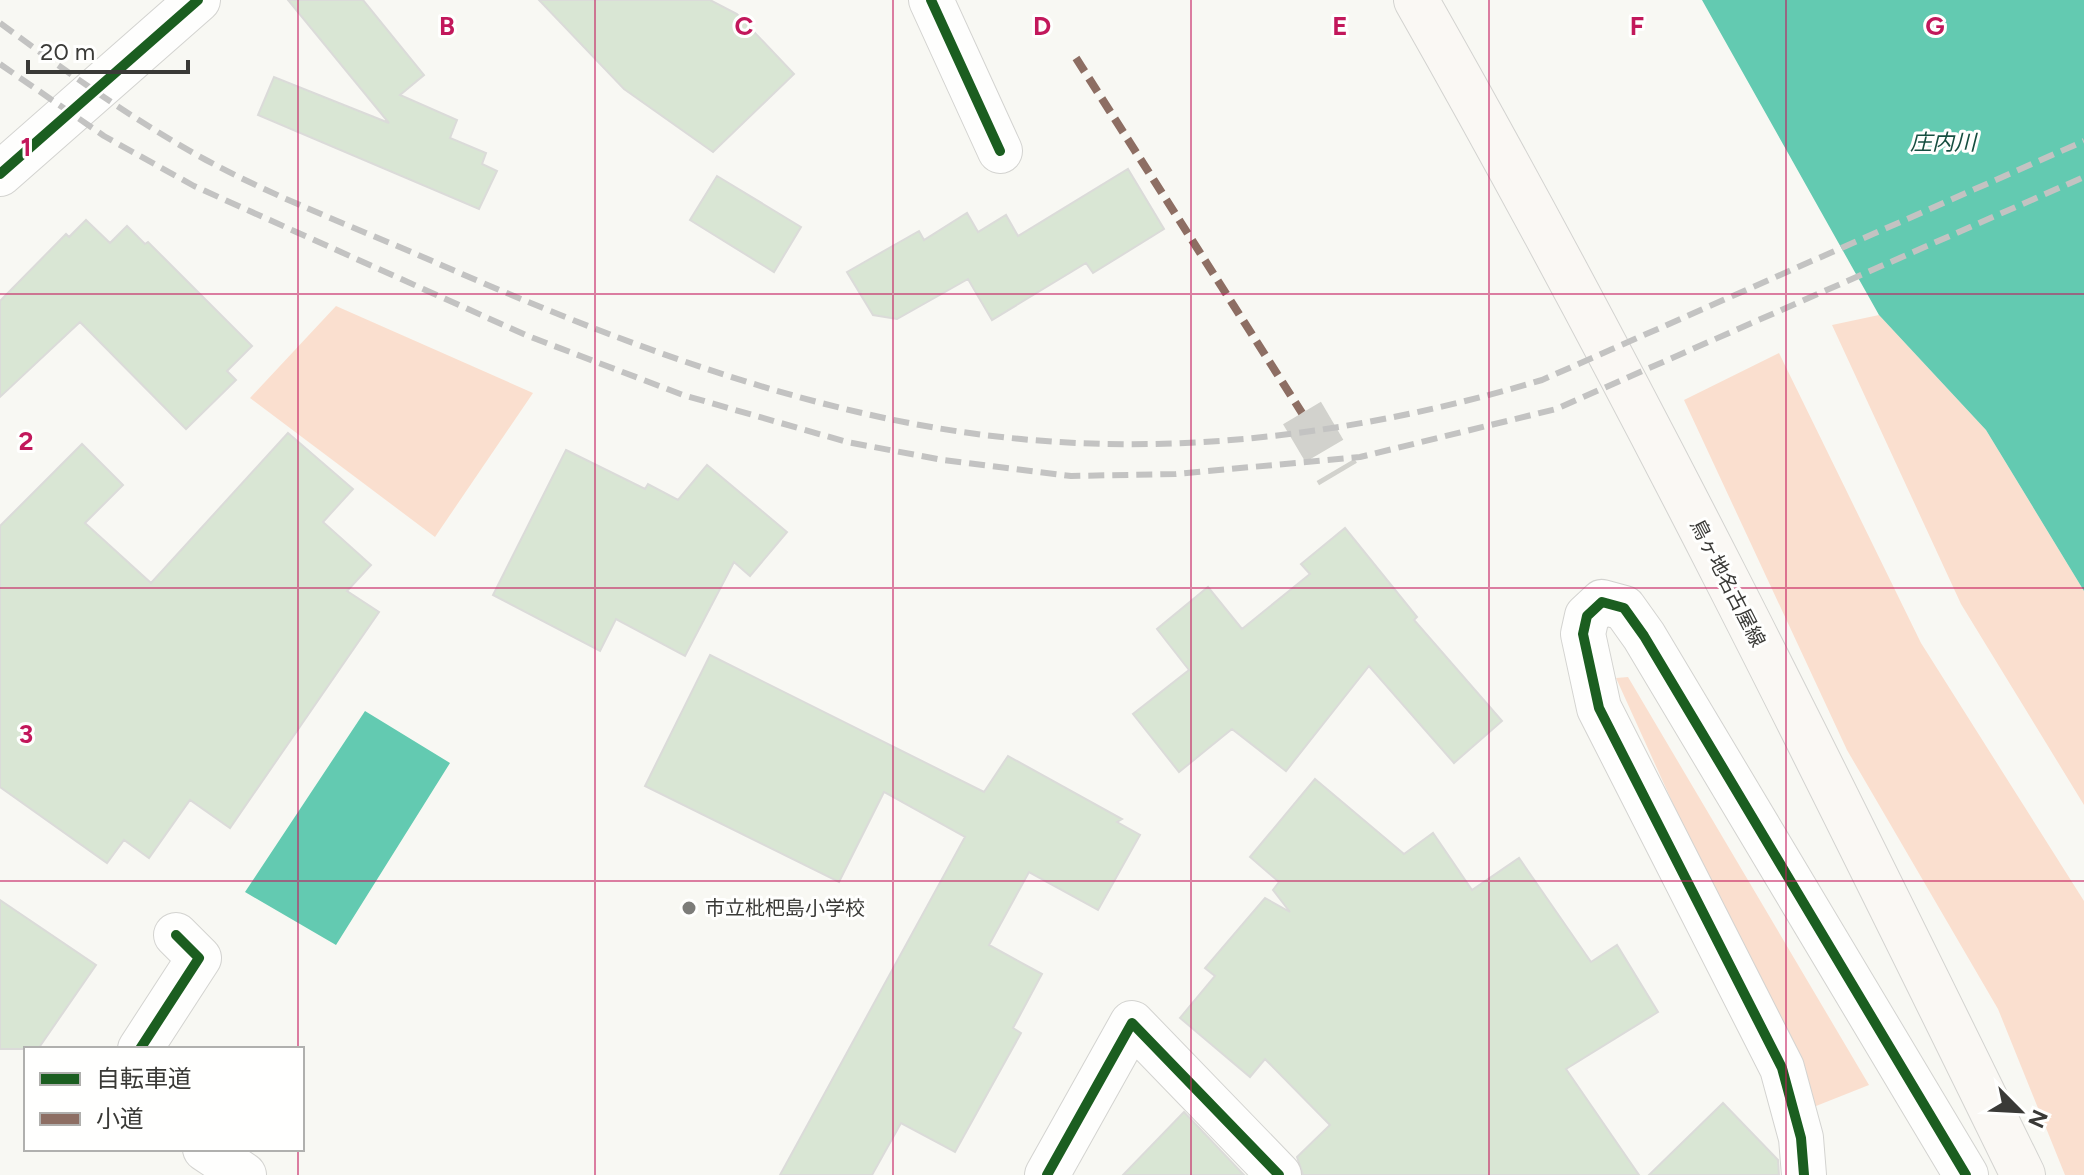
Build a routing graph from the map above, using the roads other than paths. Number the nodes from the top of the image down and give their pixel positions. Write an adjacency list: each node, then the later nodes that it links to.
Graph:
1 (198, 0): 5 (street)
2 (931, 0): 4 (street)
3 (1416, 0): 14 (main road, 鳥ヶ地名古屋線)
4 (1000, 151)
5 (0, 174)
6 (176, 935): 7 (street)
7 (141, 1047)
8 (208, 1151): 9 (street)
9 (244, 1175)
10 (1047, 1175): 11 (street)
11 (1279, 1175)
12 (1804, 1175): 13 (street)
13 (1966, 1175)
14 (2023, 1175)

